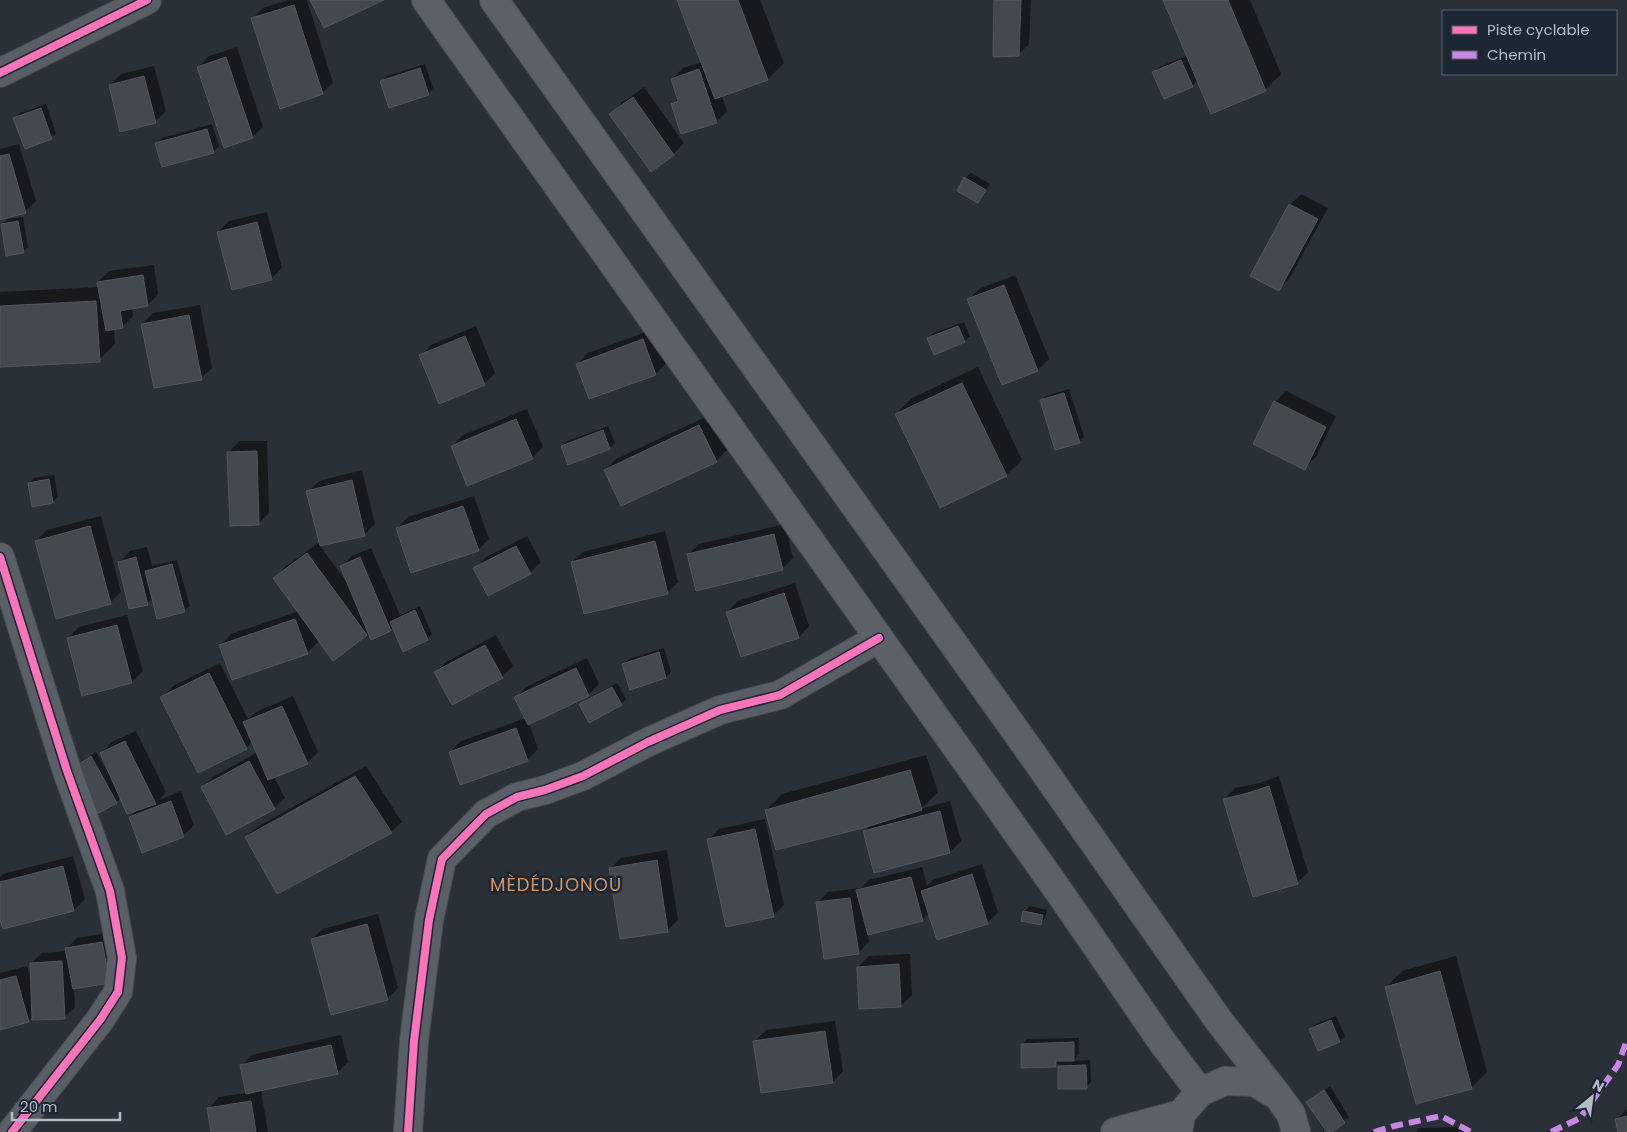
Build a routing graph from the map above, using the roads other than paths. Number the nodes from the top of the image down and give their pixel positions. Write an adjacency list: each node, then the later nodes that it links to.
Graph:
1 (148, 0): 4 (street)
2 (426, 0): 6 (main road)
3 (494, 0): 8 (main road)
4 (0, 73)
5 (0, 556): 10 (street)
6 (879, 638): 7 (main road); 11 (street)
7 (1200, 1092): 8 (main road); 9 (main road)
8 (1278, 1096): 13 (main road)
9 (1180, 1123): 12 (main road)
10 (12, 1132)
11 (408, 1132)
12 (1115, 1132)
13 (1296, 1132)

